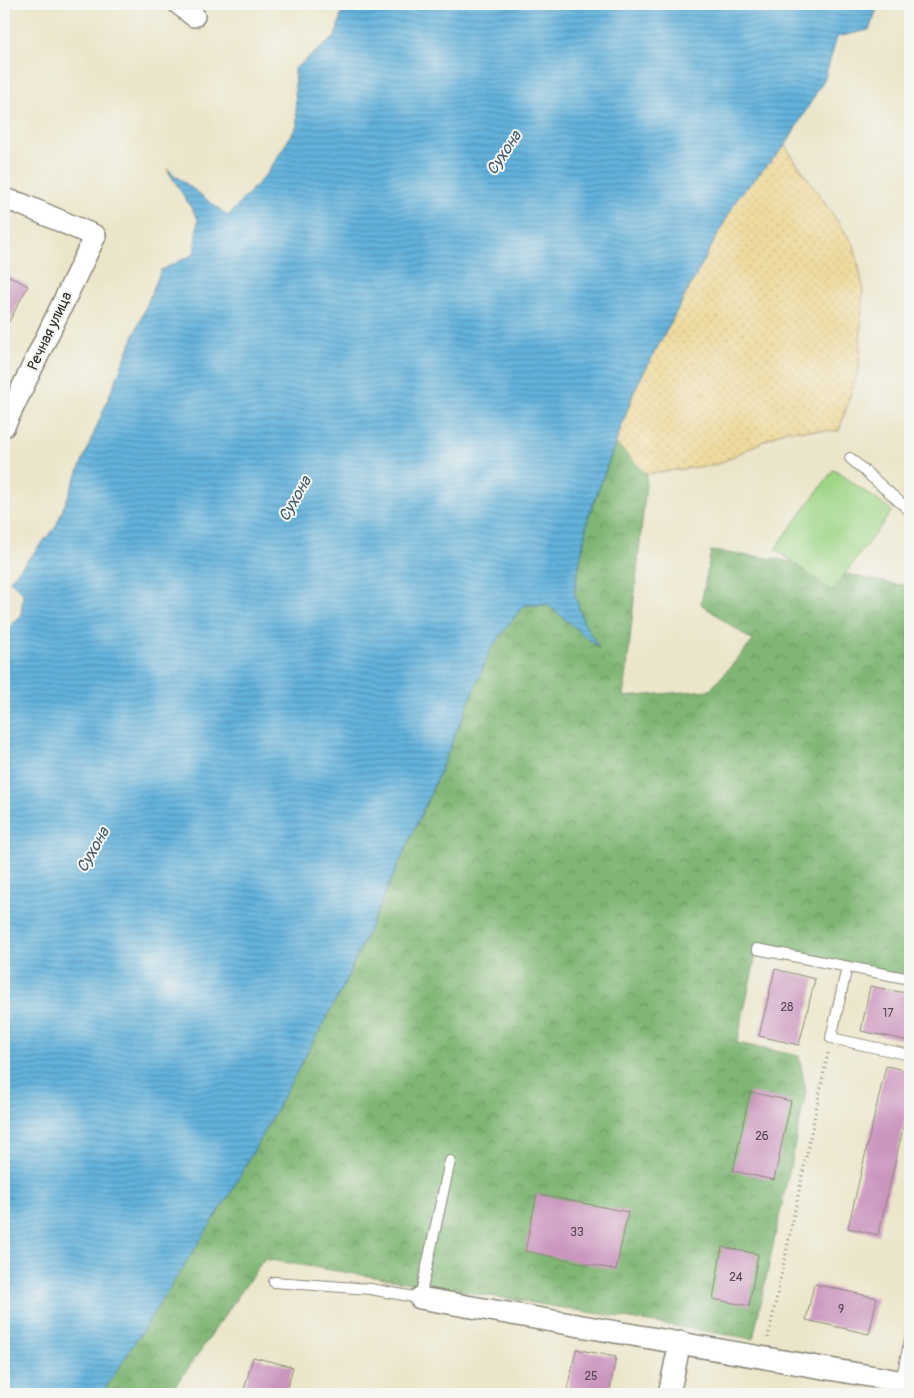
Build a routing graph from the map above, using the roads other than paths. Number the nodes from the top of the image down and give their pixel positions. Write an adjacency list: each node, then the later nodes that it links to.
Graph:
1 (4, 199): 2 (street, Речная улица)
2 (4, 426)
3 (850, 458): 4 (lane)
4 (910, 511)
5 (758, 949): 6 (lane)
6 (847, 967): 7 (lane); 8 (lane)
7 (910, 979)
8 (910, 1054)
9 (450, 1161): 11 (lane)
10 (274, 1282): 11 (lane)
11 (420, 1298): 13 (street)
12 (910, 1339): 14 (lane)
13 (680, 1342): 14 (street); 15 (street)
14 (906, 1382)
15 (670, 1394)

